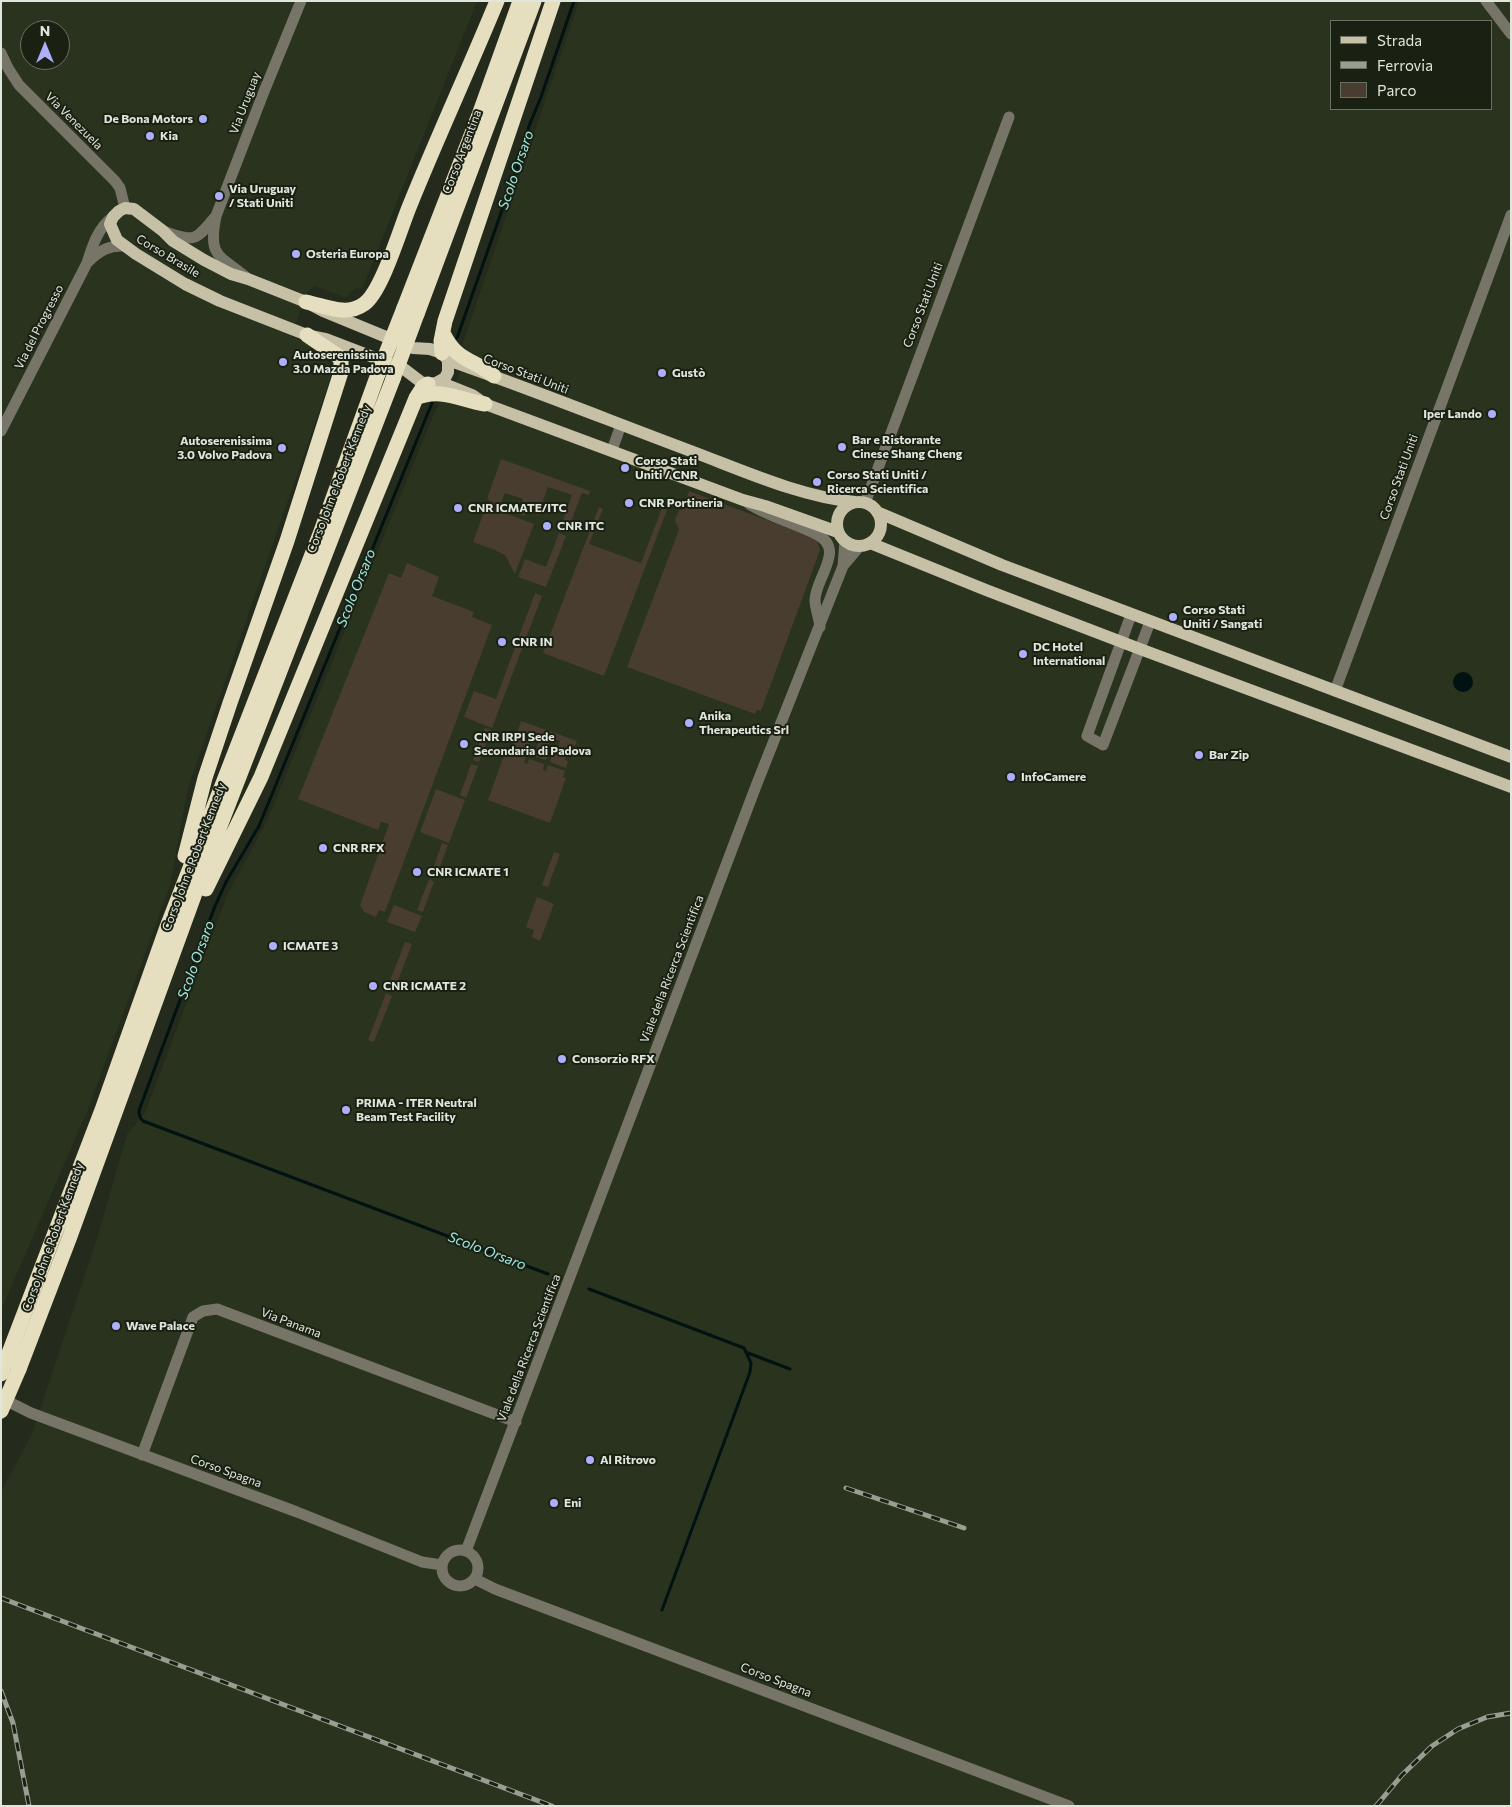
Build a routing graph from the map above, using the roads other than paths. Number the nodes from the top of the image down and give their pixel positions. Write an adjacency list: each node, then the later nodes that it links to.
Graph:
1 (301, 1): 12 (street, Via Uruguay)
2 (497, 1): 18 (highway)
3 (520, 1): 19 (highway, Corso Argentina)
4 (534, 1): 19 (highway, Corso Argentina)
5 (553, 1): 20 (highway)
6 (1486, 1): 7 (street)
7 (1511, 34)
8 (1, 53): 10 (street, Via Venezuela)
9 (1009, 116): 33 (street, Corso Stati Uniti)
10 (124, 202): 13 (main road); 14 (main road, Corso Brasile)
11 (1511, 215): 43 (street, Corso Stati Uniti)
12 (216, 216): 14 (street, Via Uruguay); 17 (street, Via Uruguay)
13 (113, 217): 15 (main road, Corso Brasile); 16 (street, Via del Progresso)
14 (163, 230): 17 (main road, Corso Brasile)
15 (124, 246): 16 (street, Via del Progresso); 21 (main road, Corso Brasile)
16 (87, 264): 30 (street, Via del Progresso)
17 (248, 278): 18 (main road, Corso Brasile)
18 (306, 302): 22 (main road, Corso Brasile)
19 (410, 311): 24 (highway, Corso John e Robert Kennedy, bridge); 46 (highway, Corso John e Robert Kennedy, bridge)
20 (442, 332): 23 (highway); 25 (highway)
21 (307, 335): 24 (main road, Corso Brasile); 46 (highway)
22 (413, 348): 23 (main road, Corso Stati Uniti)
23 (440, 354): 25 (main road, Corso Stati Uniti); 26 (main road)
24 (399, 374): 26 (main road); 47 (highway, Corso John e Robert Kennedy)
25 (494, 376): 29 (main road, Corso Stati Uniti)
26 (432, 384): 27 (highway); 28 (main road)
27 (416, 398): 28 (highway); 47 (highway)
28 (485, 404): 31 (main road)
29 (621, 424): 31 (street); 33 (main road, Corso Stati Uniti)
30 (1, 430)
31 (612, 450): 32 (main road)
32 (743, 500): 35 (main road); 40 (street)
33 (860, 503): 34 (main road); 35 (main road)
34 (877, 512): 36 (main road); 38 (main road)
35 (842, 537): 36 (main road); 37 (street, Viale della Ricerca Scientifica)
36 (865, 545): 37 (street, Viale della Ricerca Scientifica); 41 (main road)
37 (843, 566): 40 (street, Viale della Ricerca Scientifica)
38 (1131, 615): 39 (main road); 41 (street)
39 (1150, 622): 42 (street); 43 (main road)
40 (820, 627): 51 (street, Viale della Ricerca Scientifica)
41 (1121, 642): 42 (main road); 42 (street)
42 (1140, 649): 45 (main road)
43 (1334, 691): 44 (main road)
44 (1511, 757)
45 (1511, 787)
46 (167, 927): 48 (highway, Corso John e Robert Kennedy)
47 (168, 969): 48 (highway, Corso John e Robert Kennedy)
48 (9, 1368): 50 (highway, Corso John e Robert Kennedy, bridge)
49 (1, 1398): 52 (street, Corso Spagna)
50 (1, 1411)
51 (516, 1422): 52 (street, Via Panama); 53 (street, Viale della Ricerca Scientifica)
52 (142, 1455): 54 (street, Corso Spagna)
53 (466, 1551): 54 (street); 55 (street)
54 (442, 1565): 55 (street)
55 (475, 1579): 56 (street, Corso Spagna)
56 (1070, 1806)

